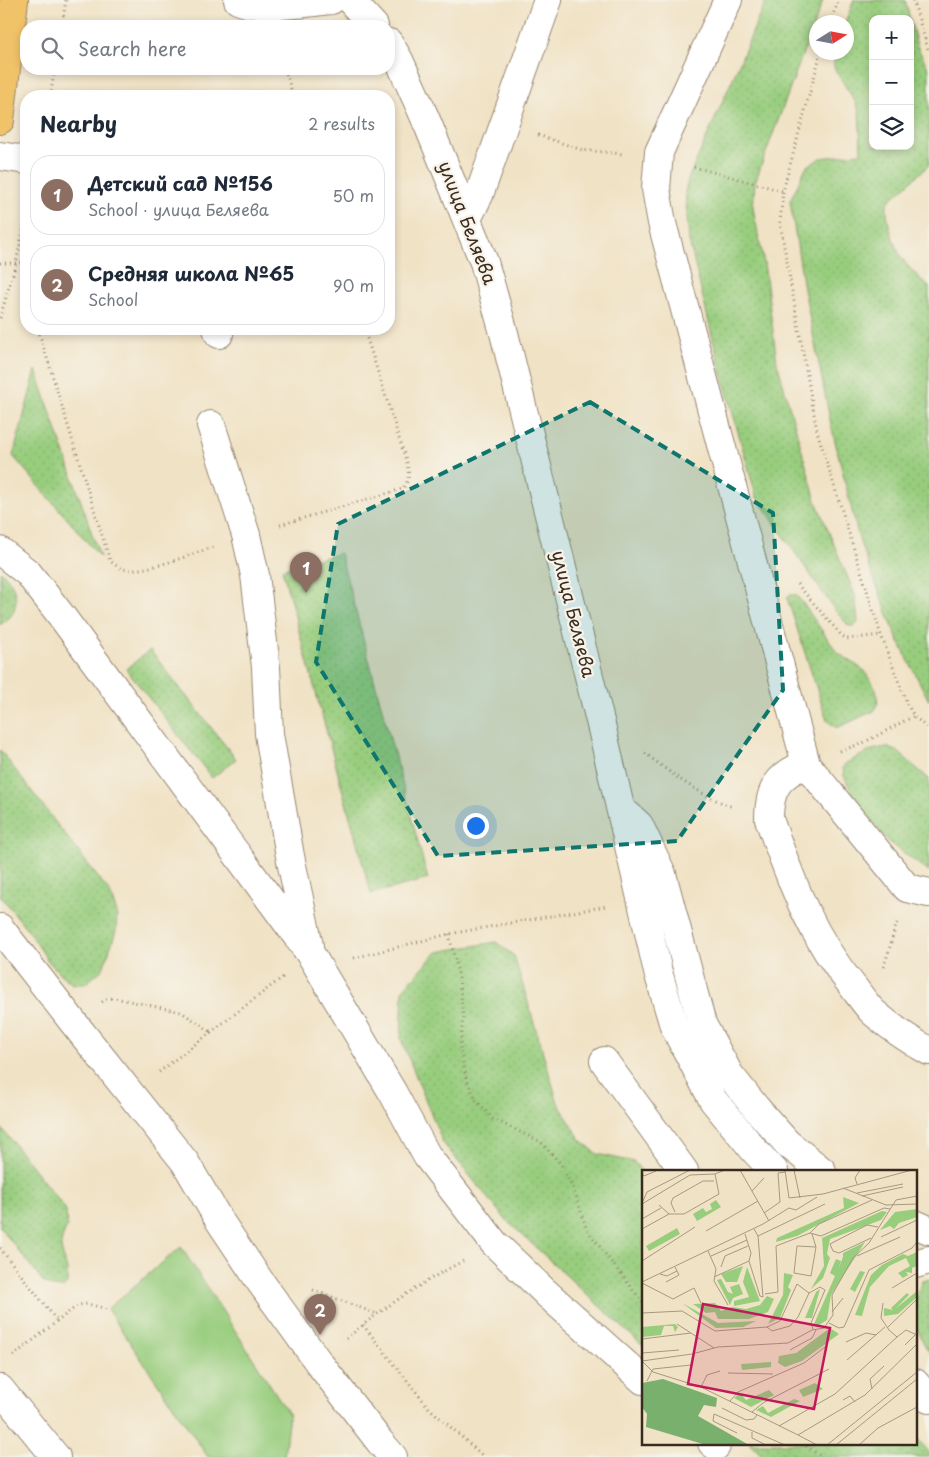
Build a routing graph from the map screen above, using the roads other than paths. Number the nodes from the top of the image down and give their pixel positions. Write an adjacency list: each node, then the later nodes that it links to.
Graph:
1 (14, 0): 9 (main road)
2 (238, 0): 3 (street)
3 (331, 0)
4 (350, 0): 7 (street)
5 (548, 0): 12 (street)
6 (728, 0): 15 (street)
7 (368, 20)
8 (395, 53): 12 (street, улица Беляева)
9 (0, 120)
10 (0, 156): 11 (street)
11 (20, 159)
12 (467, 219): 16 (street, улица Беляева)
13 (211, 425): 19 (street)
14 (0, 551): 19 (street)
15 (806, 764): 17 (street); 20 (street)
16 (620, 807): 23 (street, улица Беляева); 24 (street)
17 (929, 893)
18 (0, 928): 34 (street)
19 (315, 961): 29 (street)
20 (929, 1051)
21 (604, 1061): 22 (street)
22 (683, 1170)
23 (773, 1170)
24 (821, 1170)
25 (916, 1224): 26 (street)
26 (929, 1230)
27 (929, 1260): 28 (street)
28 (916, 1264)
29 (642, 1379)
30 (916, 1384): 32 (street)
31 (0, 1389): 33 (street)
32 (929, 1399)
33 (56, 1457)
34 (394, 1457)

